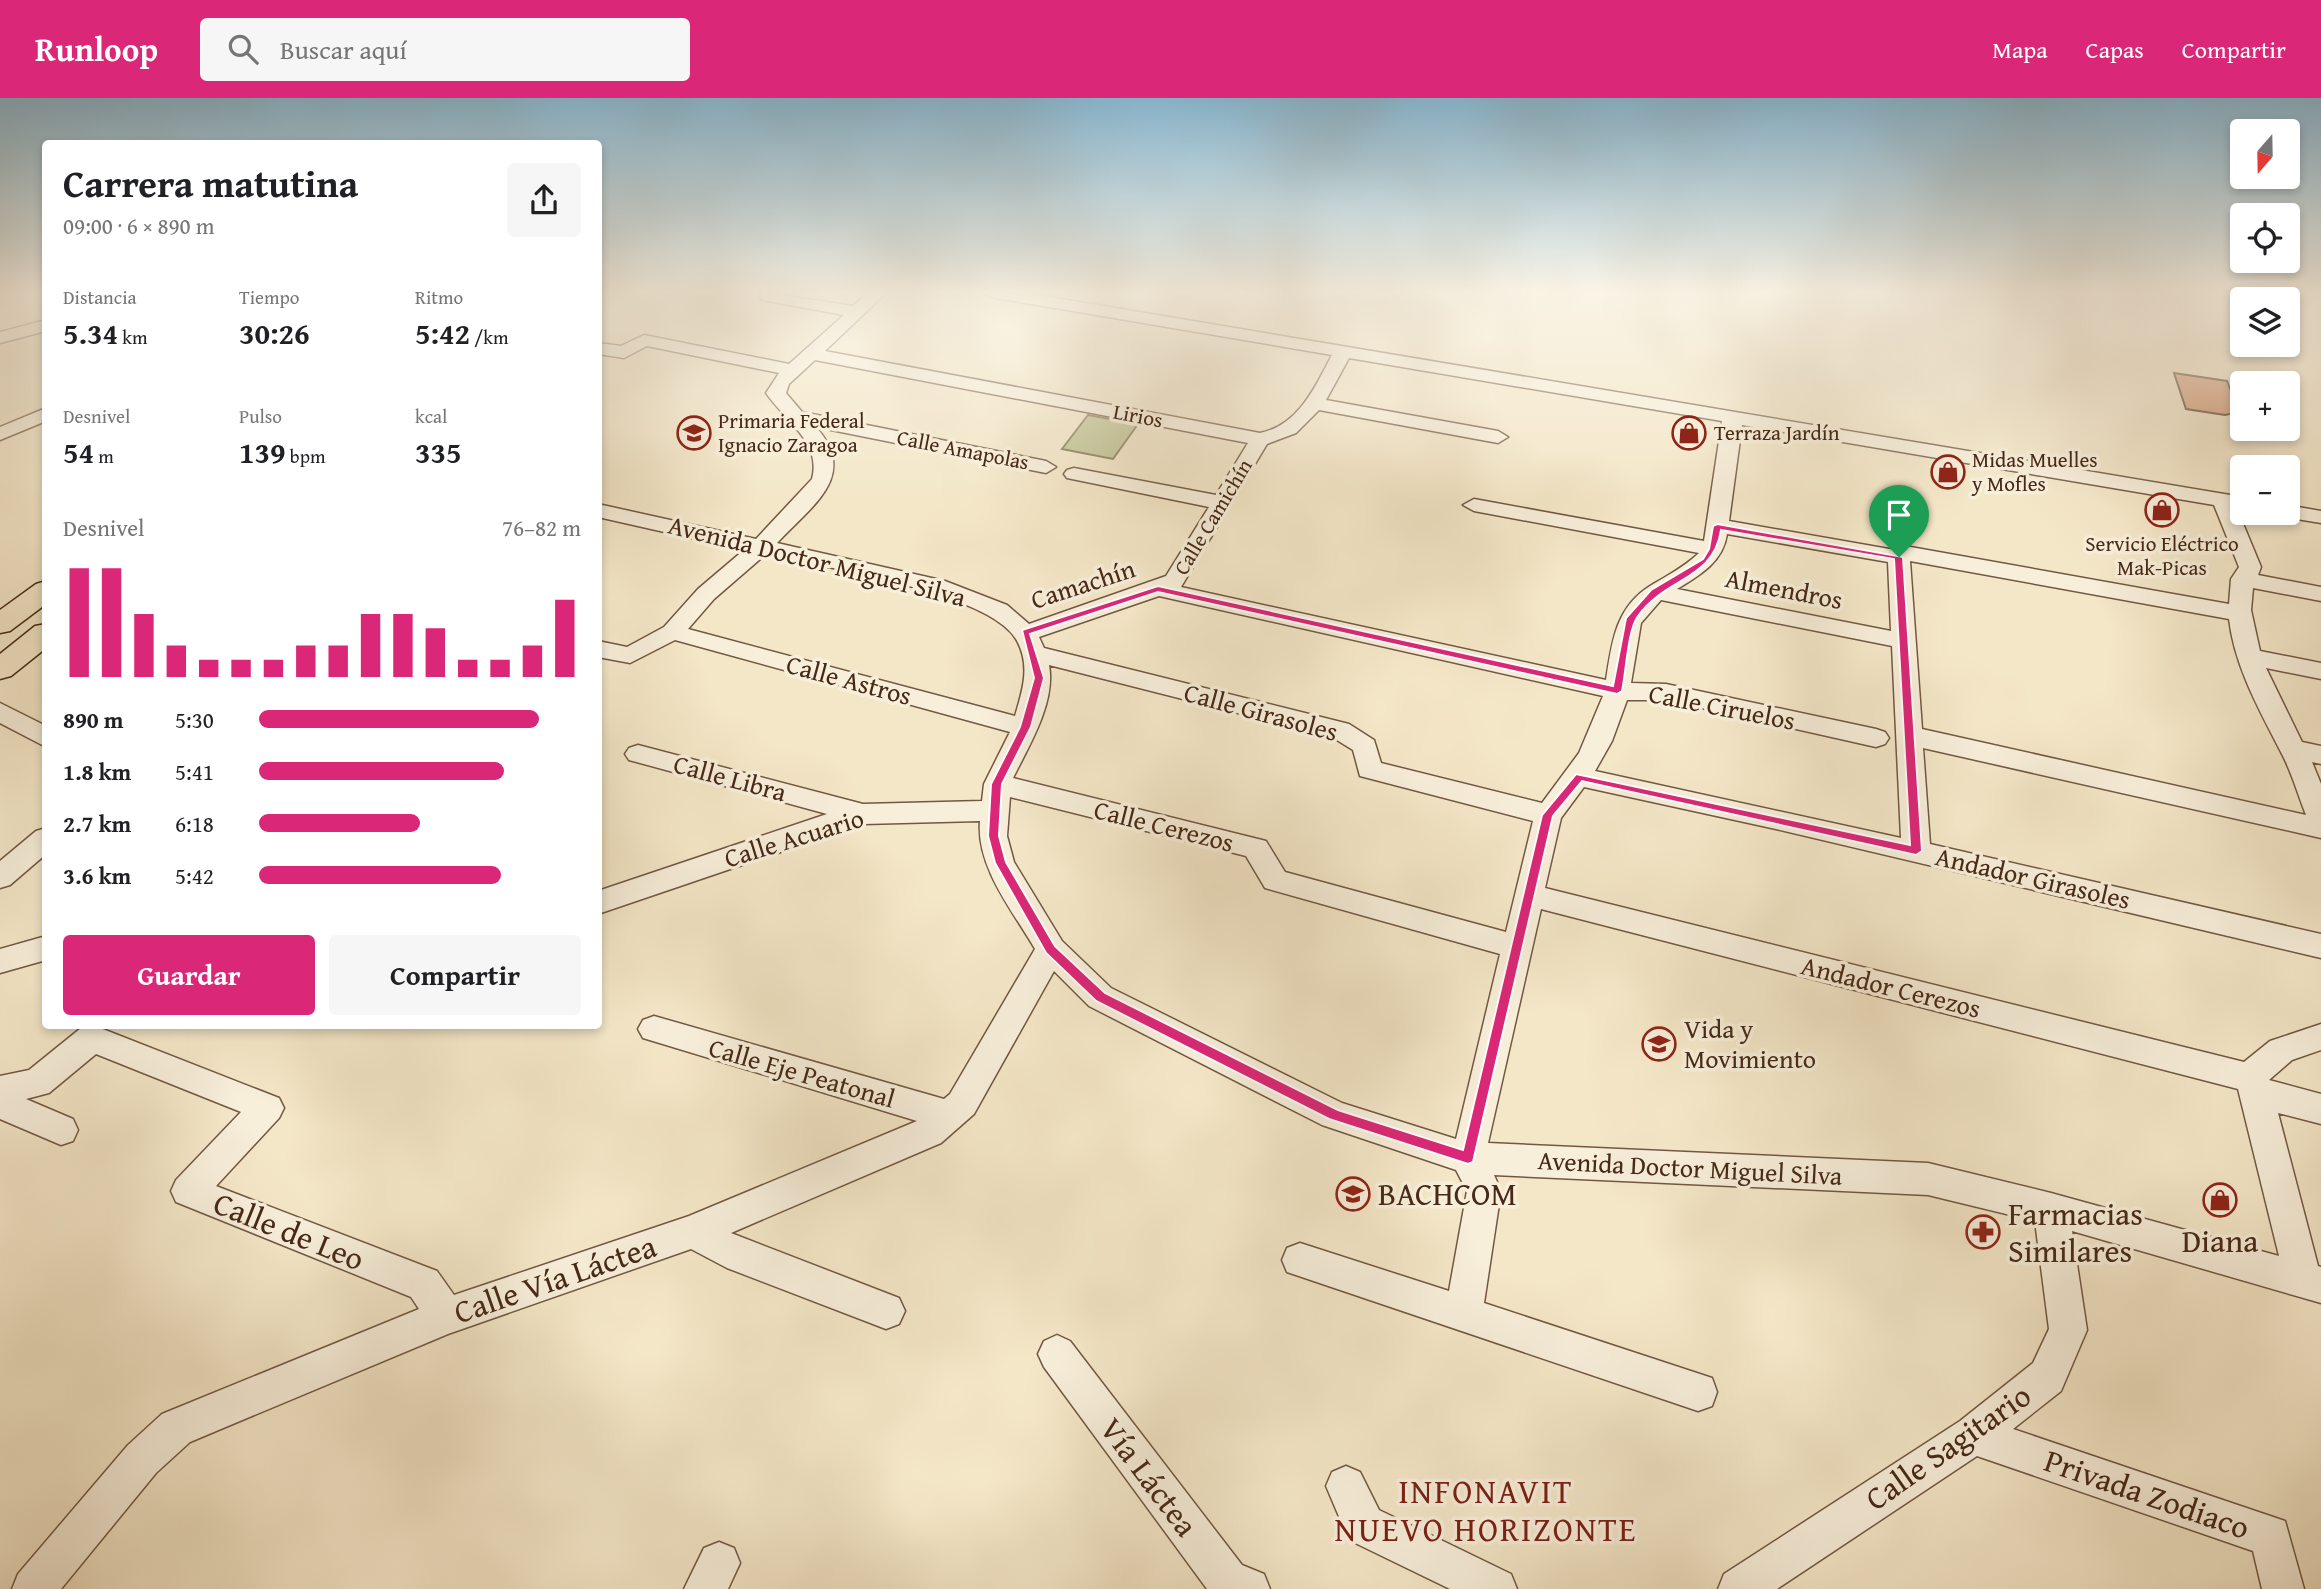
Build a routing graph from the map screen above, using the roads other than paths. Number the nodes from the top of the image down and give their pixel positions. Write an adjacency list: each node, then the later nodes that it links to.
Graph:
1 (751, 362): 7 (street)
2 (803, 362): 7 (street)
3 (845, 362): 15 (street, Lirios)
4 (1338, 362): 9 (street, Calle Camichín)
5 (1426, 362): 8 (street)
6 (1448, 362): 8 (street)
7 (793, 370): 12 (street)
8 (1522, 374): 11 (street); 16 (street)
9 (1314, 403): 14 (street); 15 (street, Calle Camichín)
10 (42, 416): 13 (street)
11 (1733, 416): 16 (street); 28 (street)
12 (798, 417): 17 (street, Calle Amapolas); 29 (street)
13 (0, 435)
14 (1499, 437)
15 (1260, 439): 22 (street, Calle Camichín)
16 (1944, 445): 19 (street)
17 (1046, 467)
18 (1074, 474): 22 (street)
19 (2230, 495)
20 (2300, 495): 21 (street)
21 (2321, 499)
22 (1222, 503): 33 (street, Calle Camichín)
23 (1474, 505): 30 (street)
24 (602, 511): 29 (street, Avenida Doctor Miguel Silva)
25 (2300, 513): 26 (street)
26 (2321, 517)
27 (2242, 525): 32 (street)
28 (1717, 526): 30 (street); 31 (street)
29 (762, 546): 39 (street); 42 (street, Avenida Doctor Miguel Silva)
30 (1714, 549): 34 (street)
31 (1899, 557): 37 (street); 41 (street)
32 (2242, 579): 36 (street); 37 (street)
33 (1158, 589): 42 (street, Camachín); 47 (street, Calle Ciruelos)
34 (1655, 592): 41 (street, Almendros); 47 (street)
35 (42, 593): 38 (main road)
36 (2321, 594)
37 (2239, 613): 44 (street)
38 (0, 624)
39 (672, 632): 43 (street); 49 (street, Calle Astros)
40 (42, 636): 45 (main road)
41 (1903, 641): 50 (street)
42 (1030, 643): 49 (street, Avenida Doctor Miguel Silva); 59 (street, Calle Girasoles)
43 (602, 650)
44 (2250, 657): 46 (street); 53 (street)
45 (0, 669)
46 (2321, 671)
47 (1617, 691): 52 (street, Calle Ciruelos); 56 (street)
48 (0, 712): 51 (street)
49 (1026, 727): 57 (street, Avenida Doctor Miguel Silva)
50 (1907, 734): 61 (street); 63 (street)
51 (42, 736)
52 (1875, 738)
53 (2292, 749): 55 (street); 60 (street)
54 (638, 754): 58 (street, Calle Libra)
55 (2321, 755)
56 (1580, 777): 59 (street); 63 (street, Andador Girasoles)
57 (996, 798): 58 (street, Calle Acuario); 68 (street, Calle Cerezos); 70 (street, Avenida Doctor Miguel Silva)
58 (863, 814): 66 (street, Calle Acuario)
59 (1548, 815): 65 (street)
60 (2321, 817)
61 (2321, 828)
62 (42, 841): 64 (street)
63 (1916, 851): 67 (street, Andador Girasoles)
64 (0, 877)
65 (1530, 895): 68 (street); 74 (street, Andador Cerezos)
66 (602, 902)
67 (2321, 946)
68 (1518, 947): 79 (street)
69 (42, 949): 71 (street)
70 (1051, 949): 77 (street, Calle Vía Láctea); 79 (street, Avenida Doctor Miguel Silva)
71 (0, 961)
72 (654, 1029): 77 (street, Calle Eje Peatonal)
73 (2321, 1037): 74 (street)
74 (2253, 1086): 76 (street, Andador Cerezos); 83 (street)
75 (1, 1090): 78 (street); 86 (street, Calle de Leo)
76 (2321, 1109)
77 (950, 1116): 81 (street, Calle Vía Láctea)
78 (61, 1130)
79 (1468, 1158): 80 (street, Avenida Doctor Miguel Silva); 85 (street)
80 (2051, 1209): 83 (street, Avenida Doctor Miguel Silva); 89 (street, Calle Sagitario)
81 (693, 1232): 84 (street); 86 (street, Calle Vía Láctea)
82 (1300, 1260): 85 (street)
83 (2312, 1282)
84 (886, 1311)
85 (1464, 1315): 88 (street)
86 (446, 1316): 91 (street, Calle Vía Láctea)
87 (1057, 1354): 92 (street, Vía Láctea)
88 (1698, 1392)
89 (1974, 1435): 94 (street, Calle Sagitario); 95 (street, Privada Zodiaco)
90 (1346, 1486): 93 (street)
91 (33, 1589)
92 (1249, 1589)
93 (1496, 1589)
94 (1739, 1589)
95 (2283, 1589)

